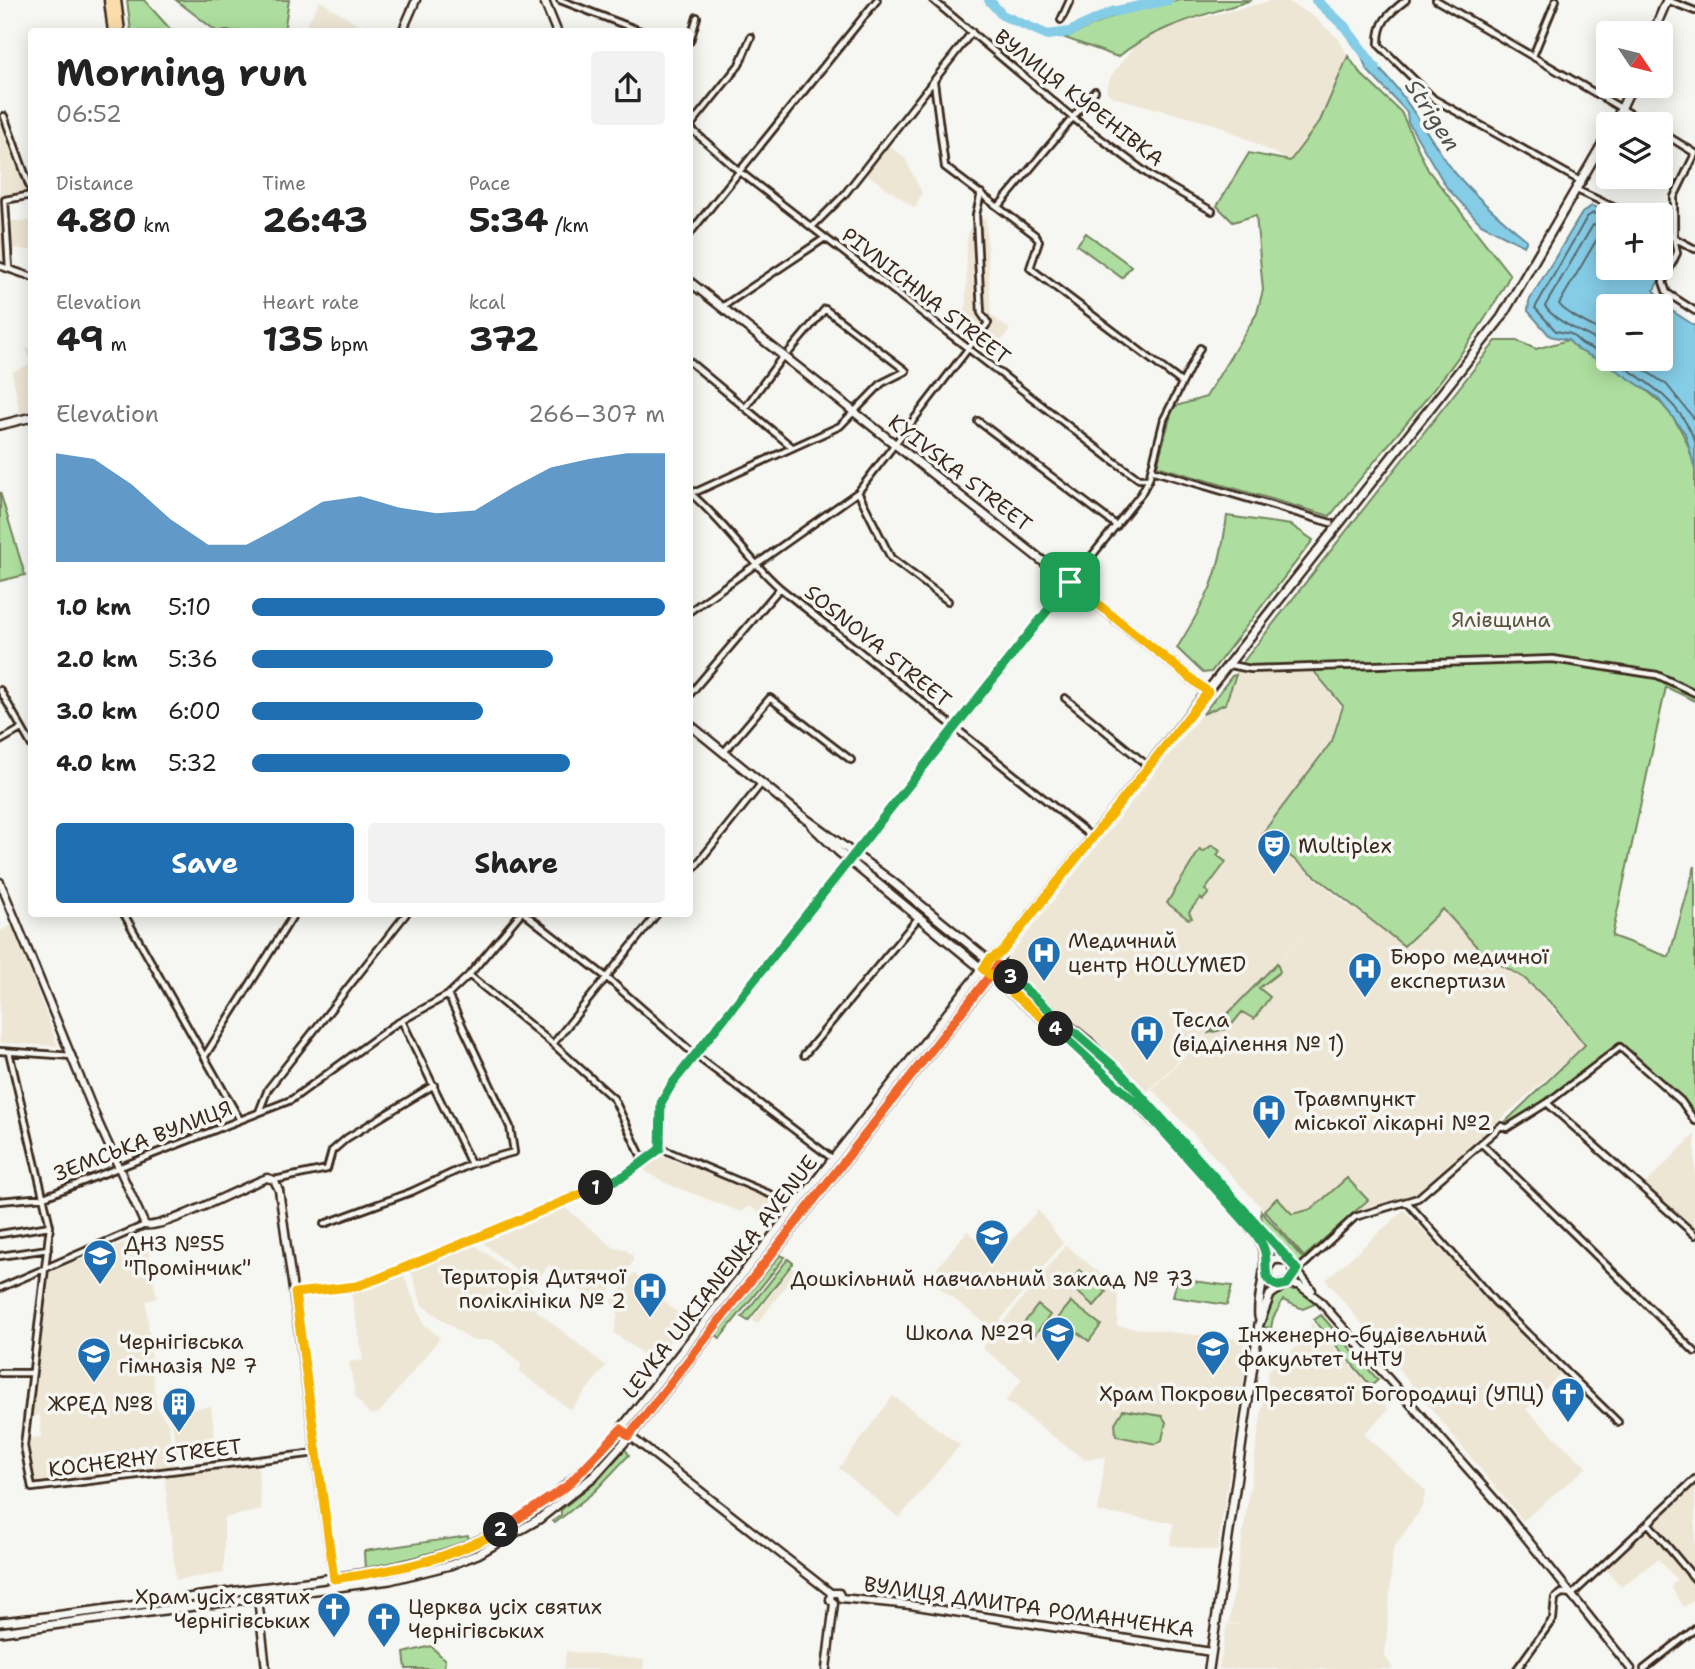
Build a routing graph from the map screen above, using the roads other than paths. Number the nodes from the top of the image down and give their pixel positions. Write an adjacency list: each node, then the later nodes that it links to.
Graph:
1 (109, 0): 18 (main road)
2 (116, 0): 19 (main road)
3 (416, 0): 20 (street)
4 (544, 0): 21 (main road)
5 (560, 0): 22 (street)
6 (877, 0): 40 (street)
7 (933, 0): 24 (street, ВУЛИЦЯ КУРЕНІВКА)
8 (1070, 0): 16 (street)
9 (1406, 0): 41 (street)
10 (1436, 0): 13 (street)
11 (1556, 0): 26 (street)
12 (1667, 0): 14 (street); 17 (main road)
13 (1443, 2): 26 (street)
14 (1695, 11)
15 (697, 17): 23 (street)
16 (1061, 20)
17 (1658, 21)
18 (112, 28)
19 (120, 28)
20 (404, 28)
21 (555, 28)
22 (633, 28)
23 (693, 31)
24 (972, 32): 27 (street); 34 (street, ВУЛИЦЯ КУРЕНІВКА)
25 (751, 37): 35 (street)
26 (1532, 56): 30 (street)
27 (933, 82): 44 (street); 49 (street)
28 (1095, 91): 34 (street)
29 (1627, 98): 30 (main road)
30 (1622, 109): 31 (main road); 32 (street)
31 (1620, 112)
32 (1627, 112)
33 (4, 116): 42 (street)
34 (1073, 118): 47 (street); 48 (street, ВУЛИЦЯ КУРЕНІВКА)
35 (693, 125)
36 (693, 132): 40 (street, PIVNICHNA STREET)
37 (1673, 139): 38 (street)
38 (1695, 153): 52 (street)
39 (1596, 156): 41 (main road, LEVKA LUKIANENKA AVENUE)
40 (739, 171): 49 (street, PIVNICHNA STREET); 50 (street)
41 (1582, 181): 43 (main road, LEVKA LUKIANENKA AVENUE)
42 (28, 183)
43 (1577, 190): 46 (street); 84 (main road, LEVKA LUKIANENKA AVENUE)
44 (981, 193): 47 (street); 60 (street)
45 (28, 195): 55 (street)
46 (1605, 203)
47 (999, 206): 64 (street)
48 (1212, 211)
49 (813, 226): 51 (street, PIVNICHNA STREET)
50 (693, 229)
51 (825, 238): 58 (street); 60 (street, PIVNICHNA STREET)
52 (1674, 238): 53 (street); 59 (street)
53 (1695, 248)
54 (0, 266): 55 (street)
55 (9, 269): 56 (street)
56 (28, 276)
57 (693, 284): 58 (main road, KYIVSKA STREET)
58 (722, 307): 62 (main road, KYIVSKA STREET)
59 (1695, 311)
60 (968, 348): 70 (street); 73 (street, PIVNICHNA STREET)
61 (1200, 348): 64 (street)
62 (786, 354): 65 (street); 66 (main road, KYIVSKA STREET); 66 (street)
63 (693, 365): 65 (street)
64 (1181, 382): 72 (street)
65 (745, 408): 71 (street)
66 (853, 412): 70 (main road, KYIVSKA STREET); 71 (street)
67 (28, 417): 69 (main road)
68 (978, 421): 78 (street)
69 (0, 425)
70 (895, 445): 75 (street); 80 (main road, KYIVSKA STREET)
71 (792, 447): 74 (street)
72 (1151, 470): 73 (street); 77 (street)
73 (1149, 479): 78 (street)
74 (693, 492)
75 (858, 492): 79 (street); 82 (street)
76 (693, 495): 79 (street, SOSNOVA STREET)
77 (1331, 523)
78 (1117, 526): 80 (street)
79 (754, 566): 81 (street, SOSNOVA STREET); 83 (street)
80 (1070, 582): 87 (main road, KYIVSKA STREET); 91 (street)
81 (780, 588): 86 (street); 91 (street, SOSNOVA STREET)
82 (948, 601)
83 (693, 609)
84 (1230, 665): 87 (main road, LEVKA LUKIANENKA AVENUE); 88 (street)
85 (0, 690): 92 (street)
86 (693, 690)
87 (1208, 692): 97 (main road, LEVKA LUKIANENKA AVENUE)
88 (1695, 693)
89 (1065, 698): 97 (street)
90 (693, 727): 95 (main road)
91 (954, 728): 100 (street, SOSNOVA STREET); 101 (street)
92 (21, 730): 93 (street); 94 (street)
93 (28, 740)
94 (0, 741)
95 (723, 752): 96 (street); 98 (main road)
96 (851, 760)
97 (1148, 766): 100 (main road, LEVKA LUKIANENKA AVENUE)
98 (762, 783): 99 (main road); 103 (street)
99 (802, 816): 101 (main road); 102 (main road)
100 (1092, 836): 112 (main road, LEVKA LUKIANENKA AVENUE)
101 (856, 853): 102 (main road); 113 (main road)
102 (850, 860): 111 (main road); 124 (street)
103 (693, 869)
104 (0, 882): 126 (street)
105 (126, 917): 127 (street)
106 (292, 917): 127 (street)
107 (404, 917): 130 (street, ЗЕМСЬКА ВУЛИЦЯ)
108 (520, 917): 116 (street)
109 (527, 917): 118 (street)
110 (655, 917): 118 (street)
111 (919, 917): 115 (main road); 125 (street)
112 (1002, 952): 113 (main road, LEVKA LUKIANENKA AVENUE); 114 (main road, LEVKA LUKIANENKA AVENUE)
113 (990, 959): 114 (main road); 115 (main road, LEVKA LUKIANENKA AVENUE)
114 (998, 965): 117 (main road, LEVKA LUKIANENKA AVENUE); 151 (main road)
115 (983, 969): 117 (main road); 135 (main road, LEVKA LUKIANENKA AVENUE)
116 (469, 975): 119 (street); 121 (street)
117 (990, 975): 153 (main road); 165 (main road, LEVKA LUKIANENKA AVENUE)
118 (606, 976): 121 (street); 124 (street)
119 (448, 995): 120 (street); 137 (street)
120 (402, 1021): 128 (street); 130 (street)
121 (554, 1044): 136 (street)
122 (0, 1051): 123 (street)
123 (9, 1052): 126 (street); 140 (street, KOCHERHY STREET)
124 (694, 1054): 134 (street); 135 (street)
125 (804, 1055)
126 (72, 1056): 138 (street)
127 (205, 1056): 131 (street)
128 (434, 1085): 137 (street); 139 (street)
129 (1547, 1103): 132 (street); 133 (street); 148 (street)
130 (259, 1112): 131 (street, ЗЕМСЬКА ВУЛИЦЯ)
131 (240, 1121): 138 (street, ЗЕМСЬКА ВУЛИЦЯ)
132 (1695, 1121)
133 (1481, 1143): 142 (street); 160 (street)
134 (660, 1149): 136 (street); 143 (street)
135 (834, 1160): 143 (main road, LEVKA LUKIANENKA AVENUE)
136 (644, 1163): 157 (street)
137 (471, 1164): 144 (street)
138 (118, 1169): 140 (street, ЗЕМСЬКА ВУЛИЦЯ); 145 (street)
139 (274, 1180): 145 (street); 157 (street)
140 (44, 1197): 141 (street, ЗЕМСЬКА ВУЛИЦЯ); 146 (street, KOCHERHY STREET)
141 (0, 1201)
142 (1407, 1202): 154 (street); 163 (street)
143 (797, 1206): 164 (main road, LEVKA LUKIANENKA AVENUE)
144 (324, 1224)
145 (145, 1225): 152 (street)
146 (50, 1226): 147 (street); 149 (street, KOCHERHY STREET)
147 (0, 1234)
148 (1695, 1235)
149 (48, 1248): 150 (street); 152 (street, KOCHERHY STREET)
150 (0, 1256)
151 (1291, 1263): 153 (main road); 154 (main road)
152 (45, 1268): 156 (street); 162 (street, KOCHERHY STREET)
153 (1266, 1270): 155 (main road); 159 (main road)
154 (1295, 1274): 155 (main road); 158 (street)
155 (1283, 1286): 158 (street); 159 (main road)
156 (0, 1287)
157 (295, 1293): 166 (street)
158 (1319, 1300): 174 (street)
159 (1259, 1324): 181 (main road)
160 (1695, 1352)
161 (0, 1373): 162 (street)
162 (32, 1373): 166 (street, KOCHERHY STREET)
163 (1618, 1422)
164 (621, 1429): 165 (street); 169 (main road, LEVKA LUKIANENKA AVENUE)
165 (629, 1436): 172 (main road, LEVKA LUKIANENKA AVENUE); 173 (street)
166 (317, 1452): 169 (street)
167 (1695, 1479): 168 (street)
168 (1648, 1523): 170 (street); 174 (street)
169 (334, 1579): 171 (main road, LEVKA LUKIANENKA AVENUE); 172 (street)
170 (1695, 1579)
171 (257, 1589): 175 (street); 178 (main road, LEVKA LUKIANENKA AVENUE)
172 (335, 1589): 175 (main road, LEVKA LUKIANENKA AVENUE)
173 (831, 1593): 176 (street); 177 (street)
174 (1573, 1594): 185 (street); 186 (street)
175 (258, 1598): 180 (main road, LEVKA LUKIANENKA AVENUE); 182 (street)
176 (841, 1598): 177 (street); 181 (street, ВУЛИЦЯ ДМИТРА РОМАНЧЕНКА)
177 (834, 1603): 183 (street)
178 (0, 1622)
179 (1695, 1629): 187 (street)
180 (0, 1632)
181 (1211, 1652): 184 (main road)
182 (266, 1669)
183 (826, 1669)
184 (1209, 1669)
185 (1517, 1669)
186 (1632, 1669)
187 (1644, 1669)

